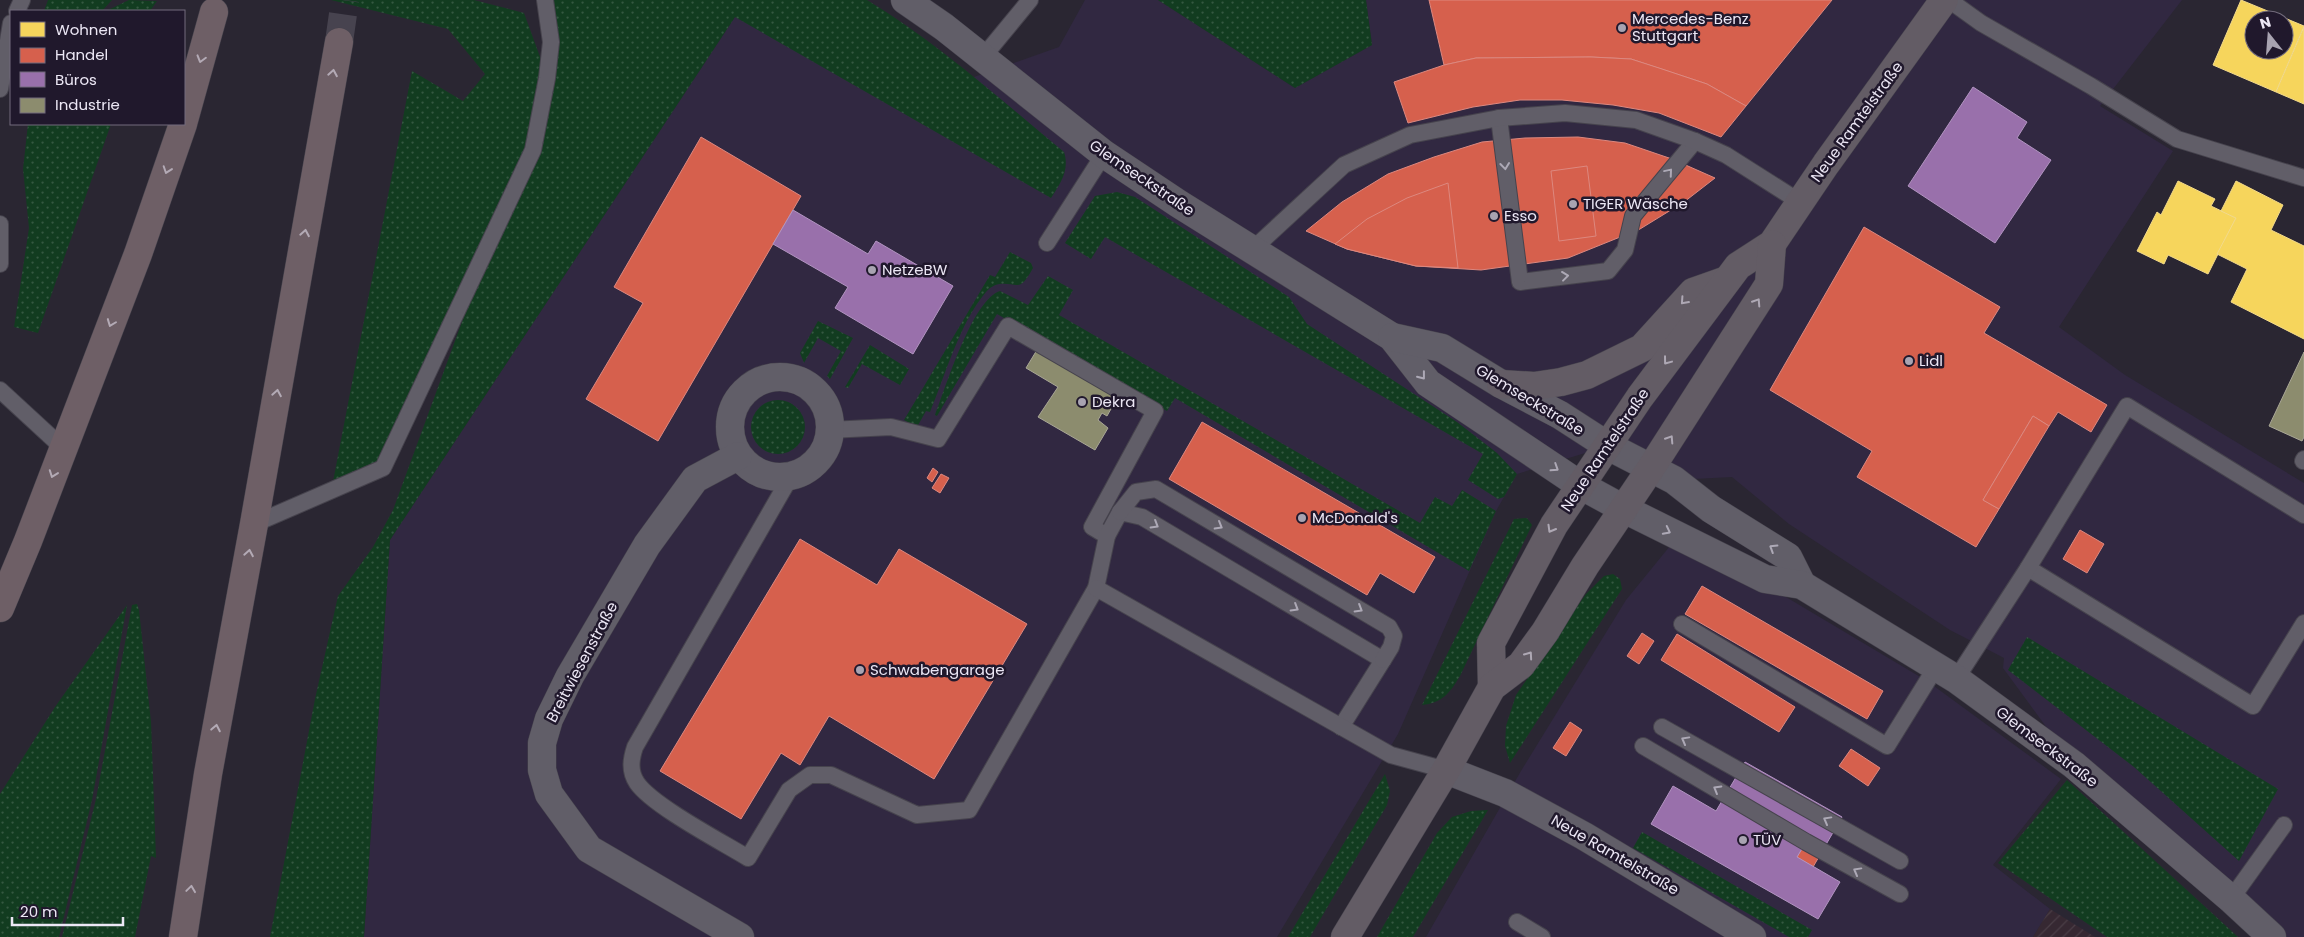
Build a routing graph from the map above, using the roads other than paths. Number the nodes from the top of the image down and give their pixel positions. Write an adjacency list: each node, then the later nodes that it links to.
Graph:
1 (545, 0): 37 (lane)
2 (905, 0): 9 (street, Glemseckstraße)
3 (1030, 0): 9 (lane)
4 (1944, 0): 17 (main road, Neue Ramtelstraße)
5 (1949, 0): 16 (lane)
6 (214, 12): 11 (highway, one-way to 11)
7 (10, 29): 10 (lane)
8 (338, 42): 37 (highway, one-way to 8)
9 (983, 57): 15 (street, Glemseckstraße)
10 (0, 89)
11 (185, 116)
12 (1499, 118): 14 (lane); 14 (lane, one-way to 14); 21 (lane)
13 (183, 125): 29 (highway, one-way to 29)
14 (1695, 141): 17 (lane)
15 (1104, 154): 19 (lane); 21 (street, Glemseckstraße)
16 (2304, 178)
17 (1800, 202): 20 (main road, Neue Ramtelstraße)
18 (0, 224): 22 (lane)
19 (1048, 243)
20 (1772, 244): 23 (main road, Neue Ramtelstraße); 31 (main road, Neue Ramtelstraße, one-way to 20)
21 (1252, 250): 24 (street, Glemseckstraße)
22 (0, 264)
23 (1727, 280): 25 (main road, one-way to 25); 28 (main road, Neue Ramtelstraße, one-way to 28)
24 (1392, 337): 25 (street, Glemseckstraße); 33 (street, Glemseckstraße, one-way to 33)
25 (1501, 384): 28 (street, Glemseckstraße)
26 (0, 390): 29 (lane)
27 (830, 430): 30 (street); 32 (street); 38 (lane)
28 (1608, 446): 31 (street, Glemseckstraße); 33 (main road, Neue Ramtelstraße)
29 (63, 448): 42 (highway, one-way to 42)
30 (738, 456): 32 (street); 58 (street, Breitwiesenstraße)
31 (1651, 468): 34 (main road, Neue Ramtelstraße); 40 (street, Glemseckstraße, one-way to 31)
32 (791, 476): 41 (lane)
33 (1580, 485): 34 (street, Glemseckstraße); 47 (main road, Neue Ramtelstraße, one-way to 47)
34 (1624, 508): 40 (street, Glemseckstraße, one-way to 40); 47 (main road, Neue Ramtelstraße, one-way to 34)
35 (1120, 512): 38 (lane); 45 (lane, one-way to 45); 45 (lane, one-way to 45)
36 (2304, 515): 39 (lane)
37 (254, 524): 57 (highway, one-way to 37)
38 (1107, 536): 41 (lane)
39 (2028, 568): 43 (lane); 46 (lane)
40 (1802, 585): 46 (street, Glemseckstraße)
41 (1096, 588): 48 (lane)
42 (0, 608)
43 (2304, 623)
44 (1682, 624): 46 (lane)
45 (1383, 660): 48 (lane)
46 (1946, 673): 55 (street, Glemseckstraße)
47 (1492, 687): 51 (main road, Neue Ramtelstraße)
48 (1341, 727): 51 (lane)
49 (1662, 728): 53 (lane, one-way to 49)
50 (1644, 746): 54 (lane, one-way to 50)
51 (1446, 770): 59 (main road, Neue Ramtelstraße); 61 (street, Neue Ramtelstraße)
52 (2284, 825): 55 (lane)
53 (1900, 861)
54 (1900, 894)
55 (2231, 899): 62 (street, Glemseckstraße)
56 (1517, 922): 60 (lane)
57 (184, 937)
58 (740, 937)
59 (1345, 937)
60 (1542, 937)
61 (1752, 937)
62 (2272, 937)

